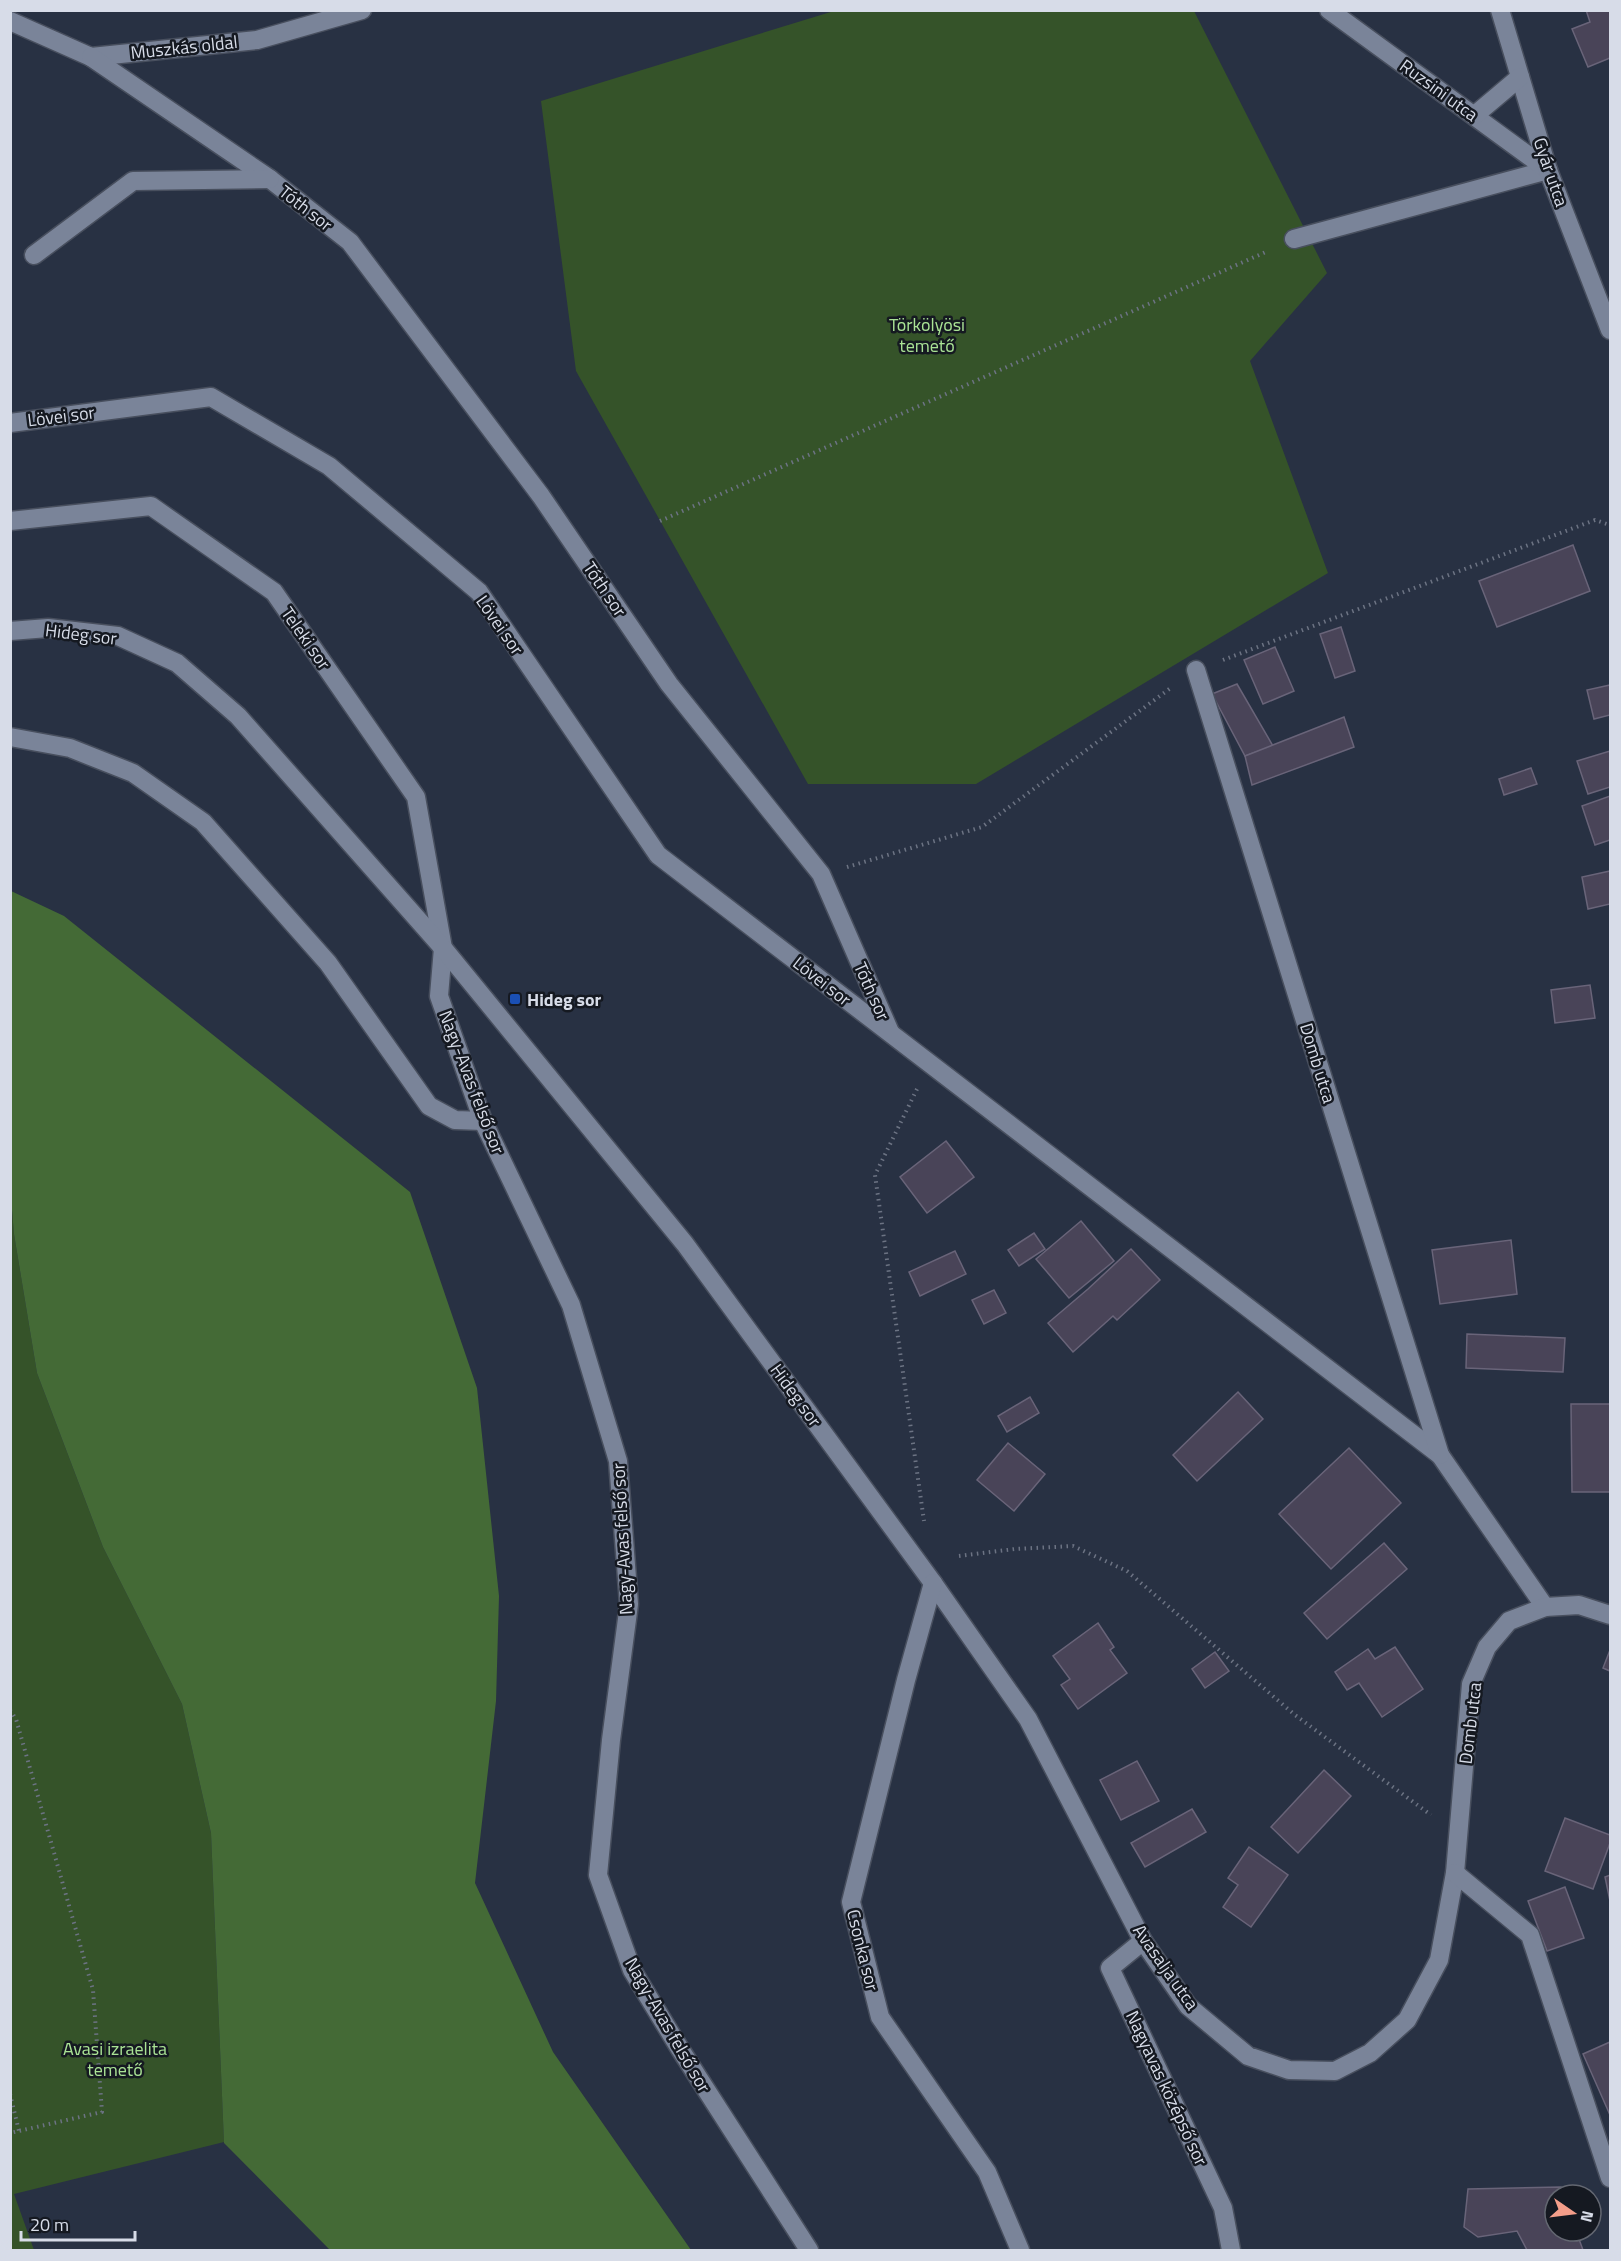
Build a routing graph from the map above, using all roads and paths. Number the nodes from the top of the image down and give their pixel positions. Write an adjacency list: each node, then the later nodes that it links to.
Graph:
1 (362, 10): 5 (street, Muszkás oldal)
2 (1329, 10): 7 (street, Ruzsini utca)
3 (1500, 10): 6 (street, Gyár utca)
4 (10, 21): 5 (street, Muszkás oldal)
5 (91, 57): 9 (street, Tóth sor)
6 (1520, 77): 7 (street); 8 (street, Gyár utca)
7 (1475, 115): 8 (street, Ruzsini utca)
8 (1548, 170): 10 (street); 12 (street, Gyár utca)
9 (270, 179): 11 (street, Tóth sor); 20 (street, Tóth sor)
10 (1293, 239): 15 (path)
11 (34, 255)
12 (1611, 330)
13 (10, 423): 20 (street, Lövei sor)
14 (10, 521): 19 (street, Teleki sor)
15 (660, 521)
16 (10, 631): 19 (street, Hideg sor)
17 (1196, 670): 23 (street, Domb utca)
18 (10, 737): 22 (street)
19 (443, 948): 22 (street, Nagy-Avas felső sor); 26 (street, Hideg sor)
20 (891, 1034): 21 (street, Domb utca)
21 (930, 1064): 23 (street, Domb utca); 24 (path)
22 (483, 1121): 37 (street, Nagy-Avas felső sor)
23 (1440, 1455): 27 (street, Domb utca)
24 (925, 1525)
25 (959, 1556): 30 (path)
26 (933, 1583): 32 (street, Avasalja utca); 38 (street, Csonka sor)
27 (1545, 1607): 28 (street, Domb utca); 30 (street, Domb utca)
28 (1611, 1615)
29 (10, 1710): 34 (path)
30 (1459, 1835): 31 (street, Domb utca)
31 (1455, 1873): 32 (street, Avasalja utca); 36 (street)
32 (1143, 1941): 39 (street, Nagyavas középső sor)
33 (10, 2094): 34 (path)
34 (19, 2131): 35 (path)
35 (10, 2133)
36 (1611, 2178)
37 (809, 2250)
38 (1020, 2250)
39 (1231, 2250)

